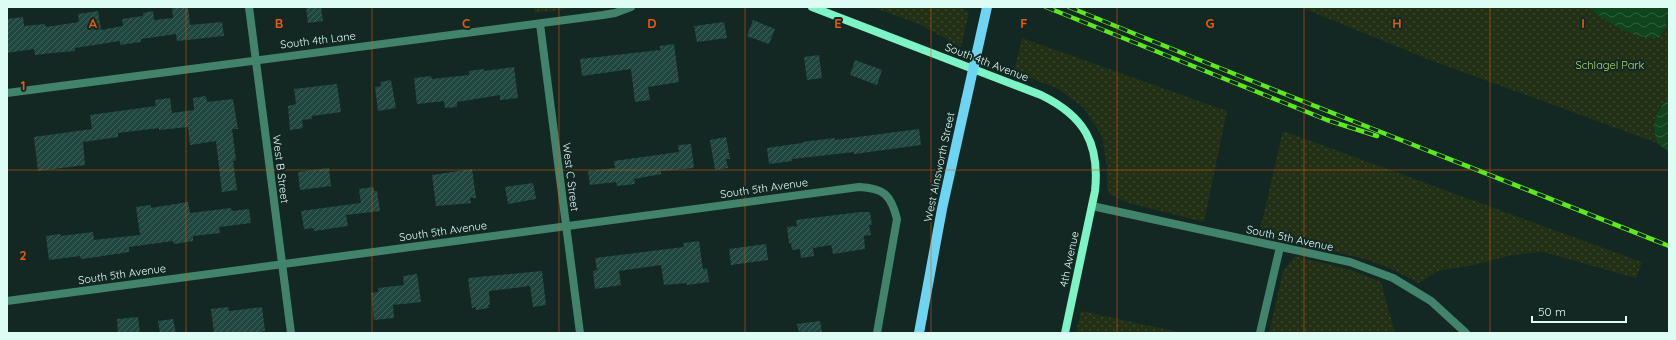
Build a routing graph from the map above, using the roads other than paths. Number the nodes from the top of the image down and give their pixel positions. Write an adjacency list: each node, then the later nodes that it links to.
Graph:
1 (249, 7): 6 (street, West B Street)
2 (631, 7): 5 (street, South 4th Lane)
3 (812, 7): 8 (street, South 4th Avenue)
4 (987, 7): 17 (main road, West Ainsworth Street, bridge)
5 (540, 24): 6 (street, South 4th Lane); 10 (street, West C Street)
6 (256, 59): 7 (street, South 4th Lane); 12 (street, West B Street)
7 (7, 93)
8 (1095, 191): 9 (street, 4th Avenue)
9 (1092, 206): 11 (street, South 5th Avenue); 18 (street, 4th Avenue)
10 (566, 226): 12 (street, South 5th Avenue); 15 (street, West C Street); 16 (street, South 5th Avenue)
11 (1280, 247): 19 (street); 20 (street, South 5th Avenue)
12 (282, 264): 13 (street, South 5th Avenue); 14 (street, West B Street)
13 (7, 300)
14 (291, 333)
15 (580, 333)
16 (877, 333)
17 (919, 333)
18 (1065, 333)
19 (1260, 333)
20 (1466, 333)

